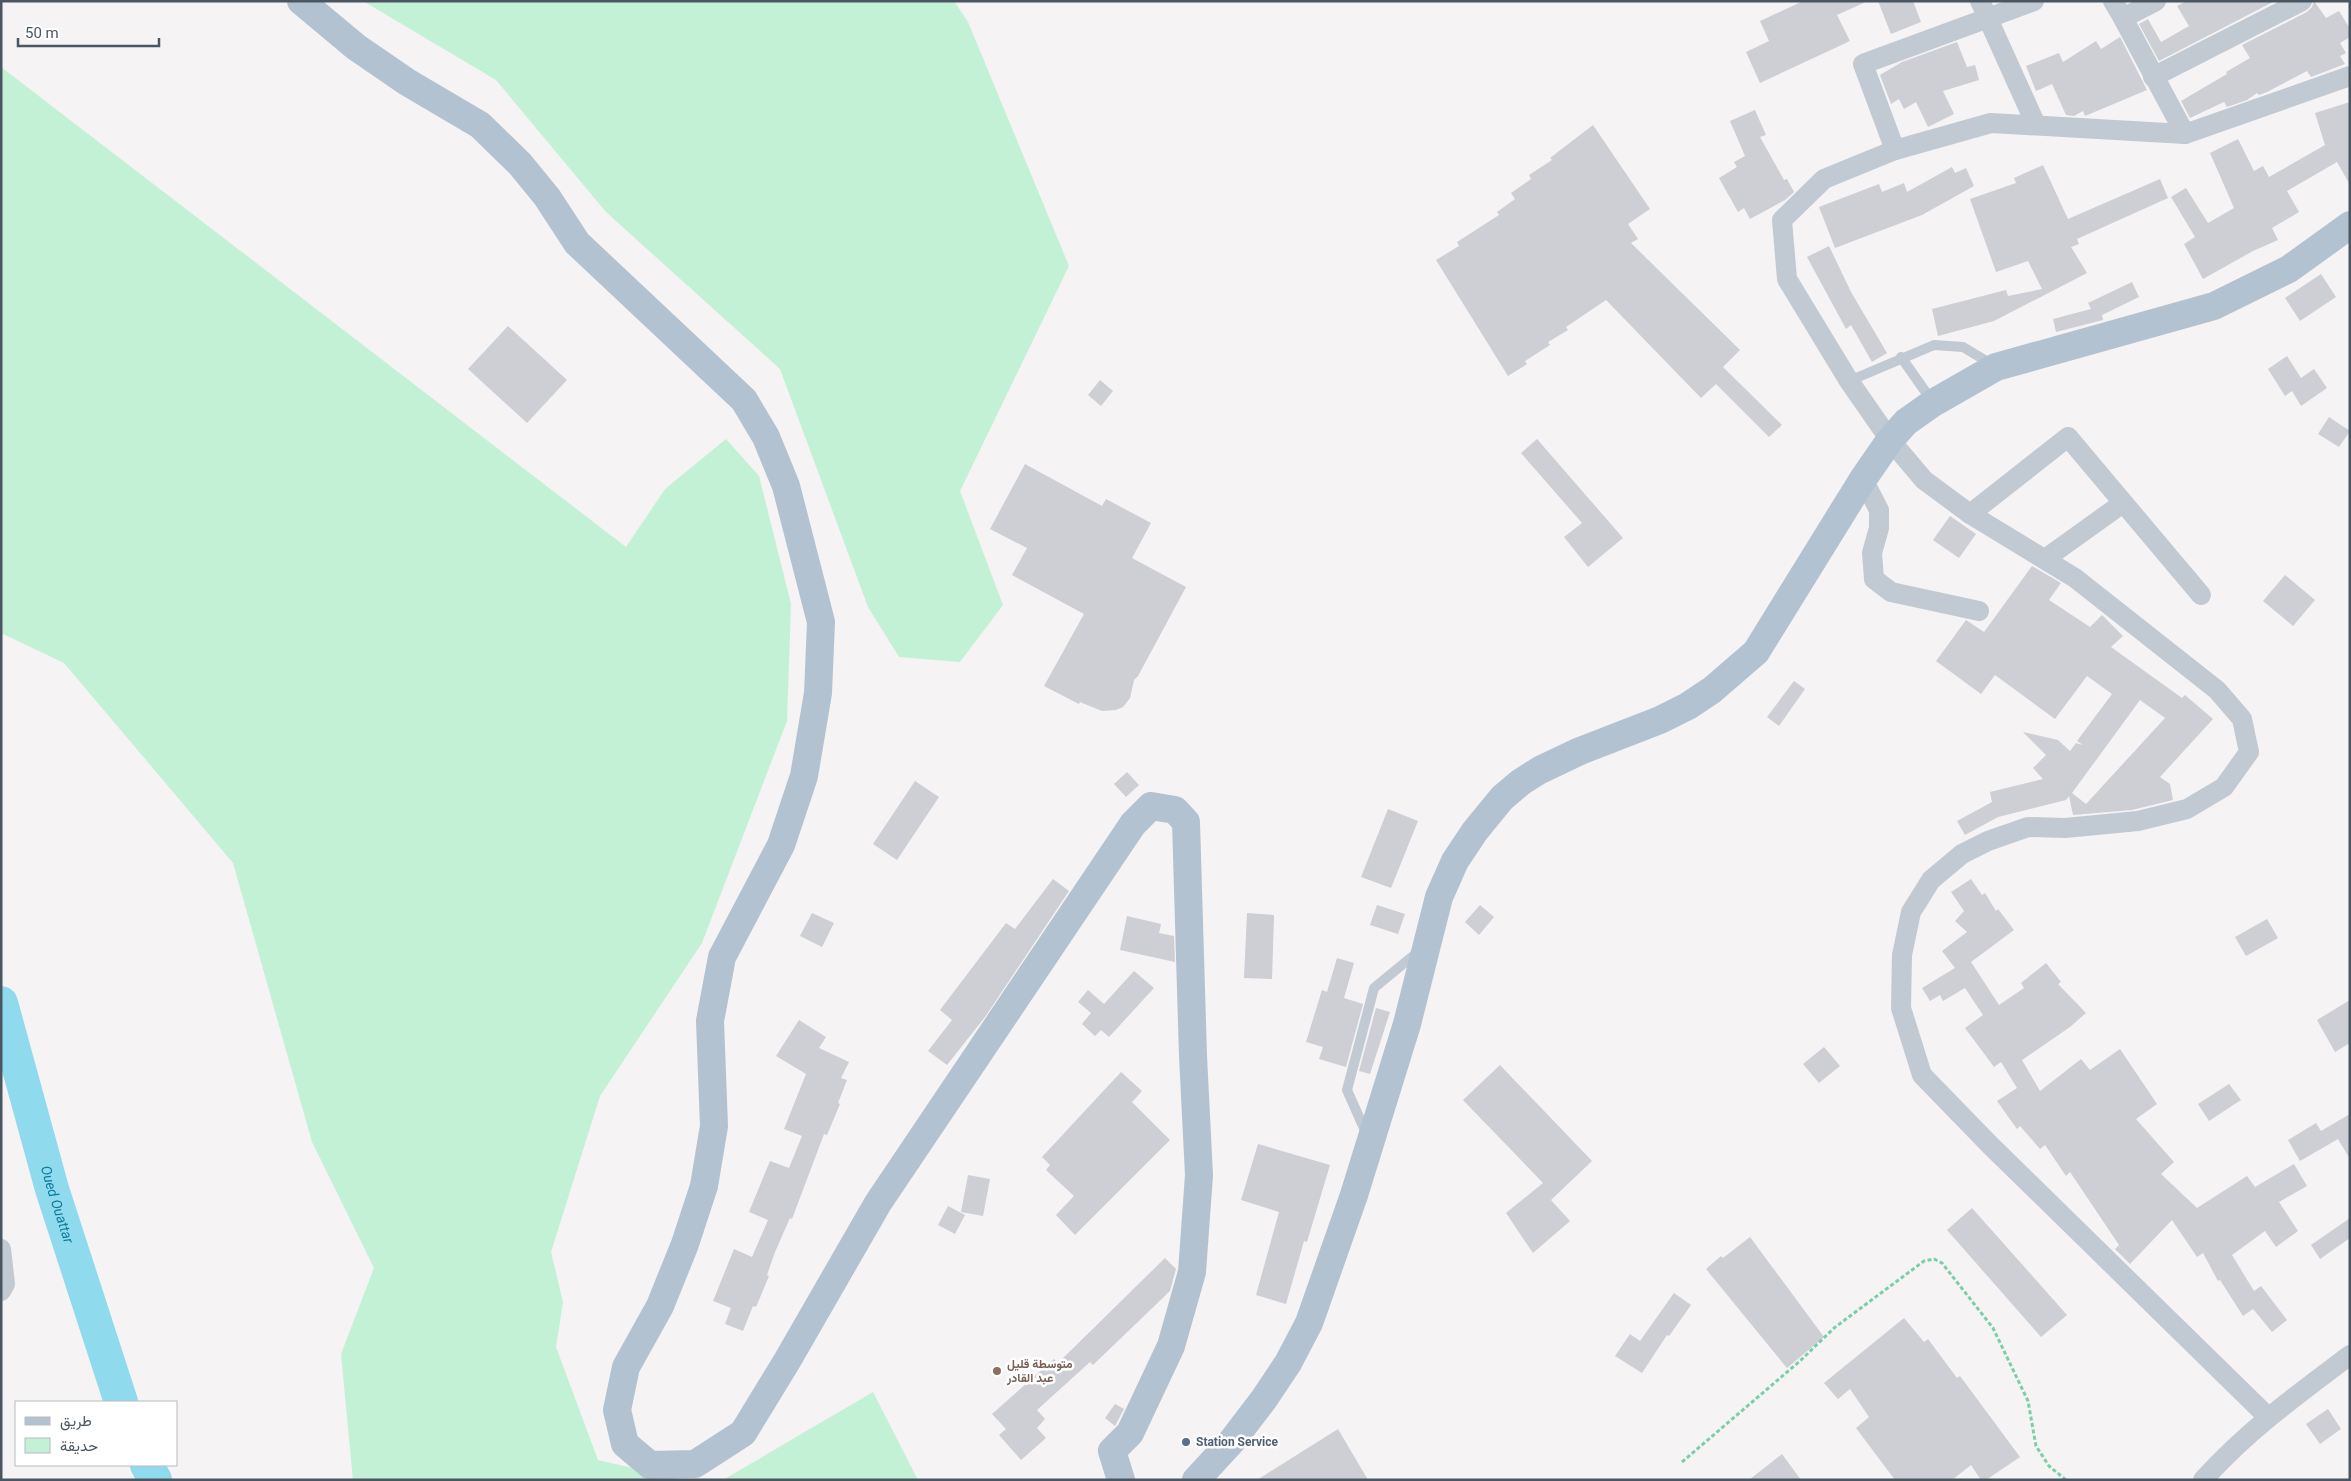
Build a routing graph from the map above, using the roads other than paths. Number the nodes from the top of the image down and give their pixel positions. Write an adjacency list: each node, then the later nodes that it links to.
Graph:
1 (301, 1): 30 (main road)
2 (2034, 1): 6 (street)
3 (2156, 1): 5 (street)
4 (2302, 1): 8 (street)
5 (2118, 9): 8 (street)
6 (1983, 10): 9 (street); 11 (street)
7 (2350, 76): 10 (street)
8 (2153, 77): 10 (street)
9 (2036, 126): 10 (street); 11 (street)
10 (2185, 134)
11 (1895, 150): 15 (street)
12 (2350, 225): 14 (main road)
13 (1901, 357): 14 (lane); 15 (lane); 16 (lane)
14 (1996, 367): 16 (main road)
15 (1849, 381): 17 (street)
16 (1933, 403): 17 (main road)
17 (1890, 440): 18 (main road); 20 (street)
18 (1863, 479): 23 (street); 24 (main road)
19 (2123, 503): 20 (street); 21 (street); 22 (street)
20 (1970, 514): 21 (street)
21 (2045, 560): 29 (street)
22 (2201, 595)
23 (1979, 611)
24 (1427, 944): 25 (main road); 25 (lane)
25 (1370, 1143): 33 (main road)
26 (1, 1250): 27 (street)
27 (1, 1291)
28 (2350, 1355): 29 (street)
29 (2268, 1417): 34 (street)
30 (1112, 1451): 31 (main road); 32 (main road)
31 (1100, 1480)
32 (1121, 1480)
33 (1196, 1480)
34 (2204, 1480)

